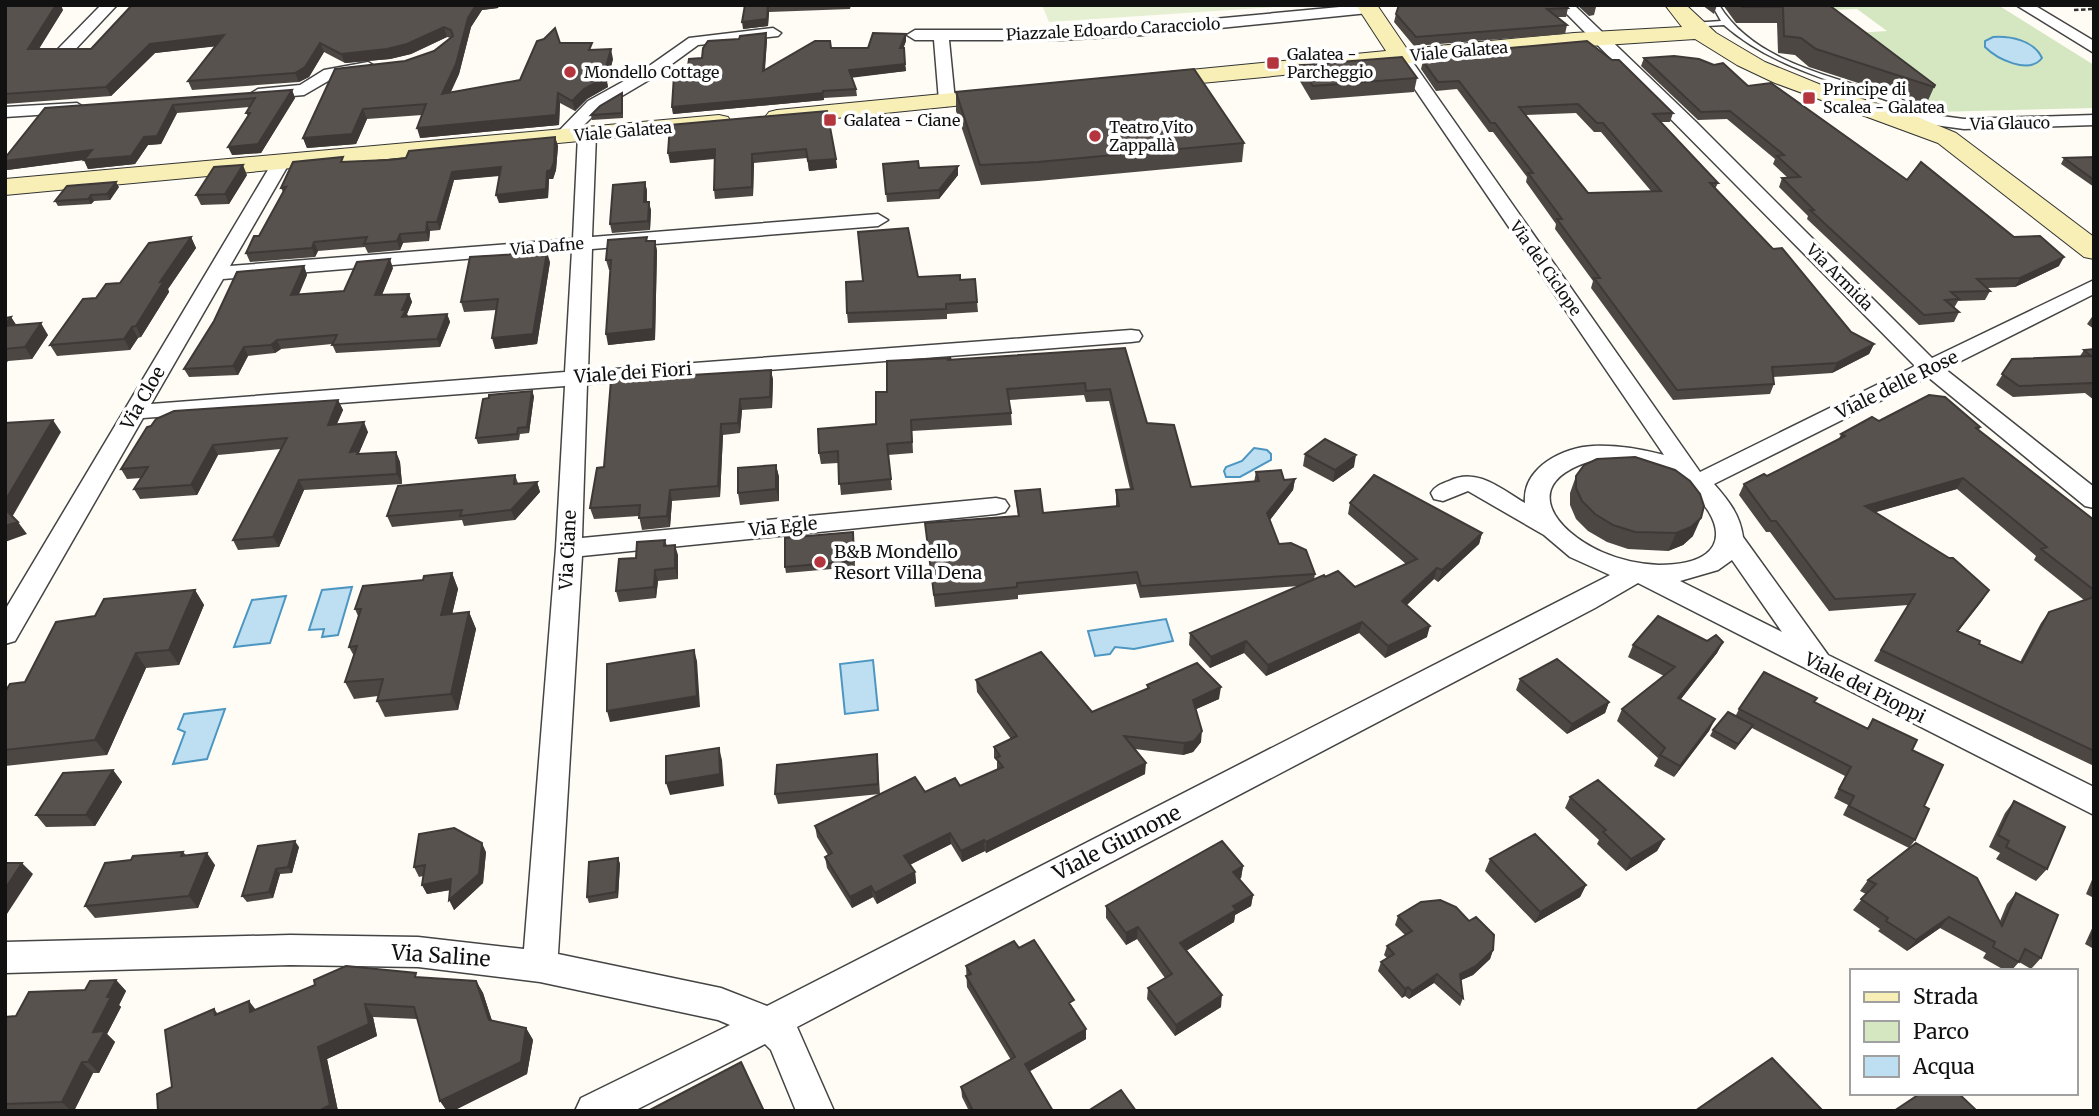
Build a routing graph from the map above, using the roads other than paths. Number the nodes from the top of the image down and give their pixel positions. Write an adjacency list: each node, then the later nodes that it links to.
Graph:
1 (110, 5): 14 (street)
2 (1565, 5): 12 (street)
3 (1675, 5): 8 (main road)
4 (1715, 5): 7 (lane)
5 (2023, 5): 13 (street)
6 (1367, 7): 11 (street, Piazzale Edoardo Caracciolo); 15 (main road)
7 (1724, 23): 8 (lane); 24 (lane)
8 (1697, 28): 12 (main road, Viale Galatea); 23 (main road)
9 (773, 33): 26 (street)
10 (915, 35): 11 (street, Piazzale Edoardo Caracciolo)
11 (941, 36): 20 (street)
12 (1600, 38): 15 (main road, Viale Galatea); 35 (street, Via Armida)
13 (2094, 48)
14 (64, 52)
15 (1401, 57): 17 (main road, Viale Galatea); 38 (street, Via del Ciclope)
16 (383, 67): 19 (street)
17 (1128, 83)
18 (1032, 92): 20 (main road, Viale Galatea)
19 (247, 95)
20 (947, 101): 26 (main road, Viale Galatea)
21 (88, 107): 22 (street)
22 (5, 112)
23 (1884, 114): 24 (street, Via Glauco); 31 (main road)
24 (1920, 119): 25 (street, Via Glauco)
25 (2094, 120)
26 (575, 136): 27 (main road, Viale Galatea); 30 (street, Via Ciane)
27 (281, 162): 28 (main road, Viale Galatea); 32 (street, Via Cloe)
28 (5, 187)
29 (878, 220): 30 (street, Via Dafne)
30 (583, 244): 32 (street, Via Dafne); 36 (street, Via Ciane)
31 (2094, 251)
32 (216, 273): 37 (street, Via Cloe)
33 (2094, 286): 35 (street, Viale delle Rose)
34 (1131, 336): 36 (street, Viale dei Fiori)
35 (1930, 369): 38 (street, Viale delle Rose); 40 (street, Via Armida)
36 (577, 377): 37 (street, Viale dei Fiori); 44 (street, Via Ciane)
37 (134, 412): 46 (street, Via Cloe)
38 (1695, 480): 42 (street); 43 (street)
39 (1443, 493): 42 (street)
40 (2094, 499)
41 (996, 506): 44 (street, Via Egle)
42 (1552, 530): 45 (street)
43 (1730, 538): 45 (street); 47 (street)
44 (569, 548): 50 (street, Via Ciane)
45 (1637, 572): 47 (street, Viale dei Pioppi); 51 (street, Viale Giunone)
46 (5, 634)
47 (1821, 666): 48 (street, Viale dei Pioppi)
48 (2094, 802)
49 (5, 958): 50 (street, Via Saline)
50 (540, 965): 51 (street, Via Saline)
51 (768, 1024): 52 (street, Viale Giunone); 53 (street, Via Saline)
52 (594, 1111)
53 (815, 1111)

